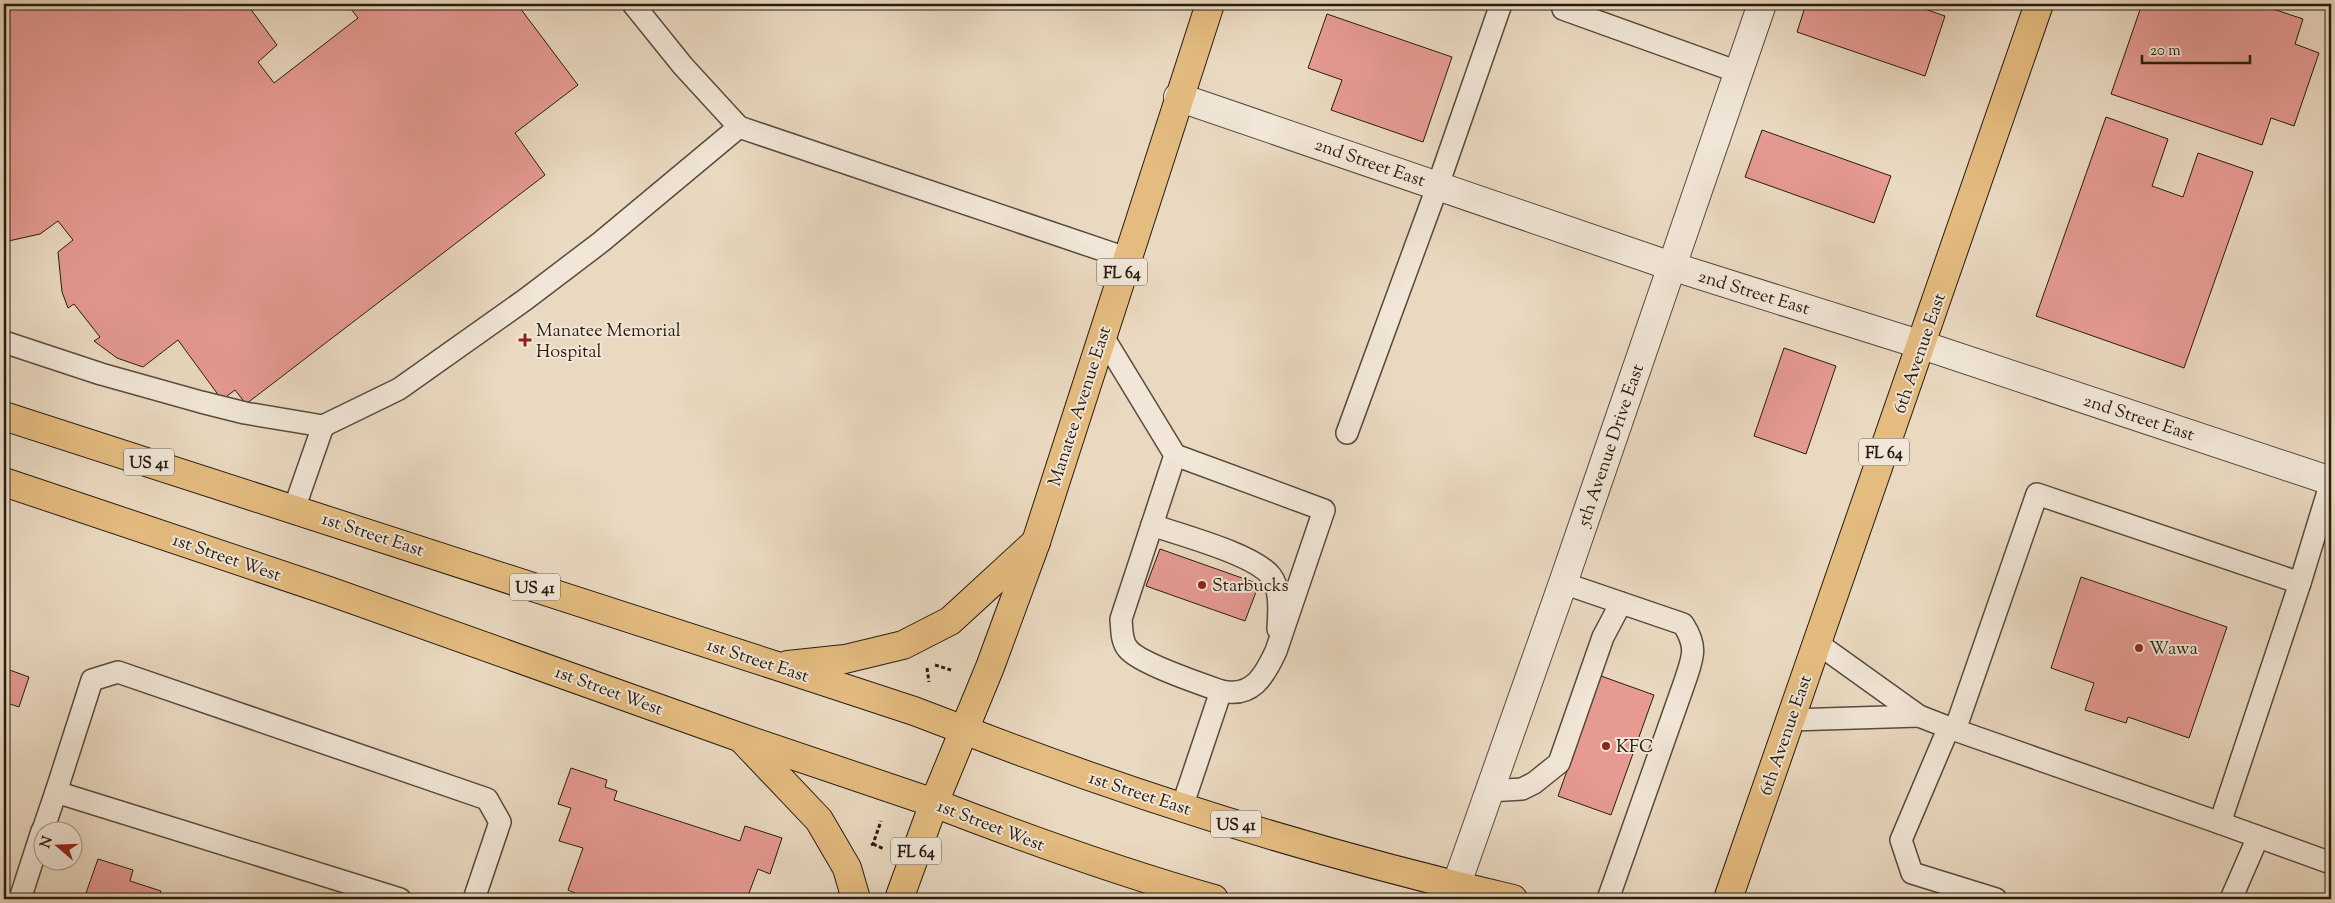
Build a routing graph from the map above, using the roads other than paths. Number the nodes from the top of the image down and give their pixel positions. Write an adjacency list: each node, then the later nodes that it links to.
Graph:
1 (633, 4): 9 (lane)
2 (1210, 4): 8 (main road, Manatee Avenue East / FL 64)
3 (1501, 4): 10 (lane)
4 (1565, 4): 7 (lane)
5 (1762, 4): 7 (street, 5th Avenue Drive East)
6 (2039, 4): 15 (main road, 6th Avenue East / FL 64)
7 (1738, 72): 12 (street, 5th Avenue Drive East)
8 (1178, 96): 10 (street, 2nd Street East); 11 (main road, Manatee Avenue East / FL 64)
9 (739, 127): 11 (lane); 17 (lane)
10 (1438, 185): 12 (street, 2nd Street East); 18 (lane)
11 (1126, 258): 13 (main road, Manatee Avenue East / FL 64)
12 (1671, 266): 15 (street, 2nd Street East); 25 (street, 5th Avenue Drive East)
13 (1102, 335): 19 (lane); 24 (main road, Manatee Avenue East / FL 64)
14 (4, 342): 17 (lane)
15 (1922, 345): 20 (street, 2nd Street East); 28 (main road, 6th Avenue East / FL 64)
16 (4, 416): 22 (main road, 1st Street East / US 41)
17 (323, 426): 22 (lane)
18 (1347, 433)
19 (1175, 455): 23 (lane); 29 (lane)
20 (2331, 481): 26 (lane)
21 (4, 482): 36 (main road, 1st Street West)
22 (294, 508): 30 (main road, 1st Street East / US 41)
23 (1152, 525): 29 (lane); 31 (lane)
24 (1036, 542): 30 (main road); 35 (main road, Manatee Avenue East / FL 64)
25 (1563, 583): 27 (lane); 37 (street, 5th Avenue Drive East)
26 (2300, 583): 34 (lane); 42 (lane)
27 (1621, 603): 37 (lane); 54 (lane)
28 (1817, 643): 32 (lane); 33 (main road, 6th Avenue East / FL 64)
29 (1276, 651): 31 (lane)
30 (776, 666): 35 (main road, 1st Street East / US 41)
31 (1221, 691): 40 (lane)
32 (1919, 716): 33 (lane); 34 (lane)
33 (1791, 720): 55 (main road, 6th Avenue East / FL 64)
34 (1952, 728): 42 (lane); 56 (lane)
35 (964, 730): 39 (main road, Manatee Avenue East / FL 64); 40 (main road, 1st Street East / US 41)
36 (739, 737): 39 (main road, 1st Street West); 50 (main road)
37 (1488, 791): 46 (street, 5th Avenue Drive East)
38 (56, 792): 41 (lane); 48 (lane); 49 (lane)
39 (934, 803): 51 (main road, FL 64); 52 (main road, 1st Street West)
40 (1182, 807): 46 (main road, 1st Street East / US 41)
41 (47, 820)
42 (2220, 822): 43 (lane)
43 (2258, 837): 44 (lane); 57 (lane)
44 (2331, 863)
45 (32, 864): 47 (lane)
46 (1456, 886): 53 (main road, 1st Street East / US 41)
47 (20, 899)
48 (400, 899)
49 (474, 899)
50 (856, 899)
51 (899, 899)
52 (1214, 899)
53 (1513, 899)
54 (1608, 899)
55 (1728, 899)
56 (1996, 899)
57 (2231, 899)

